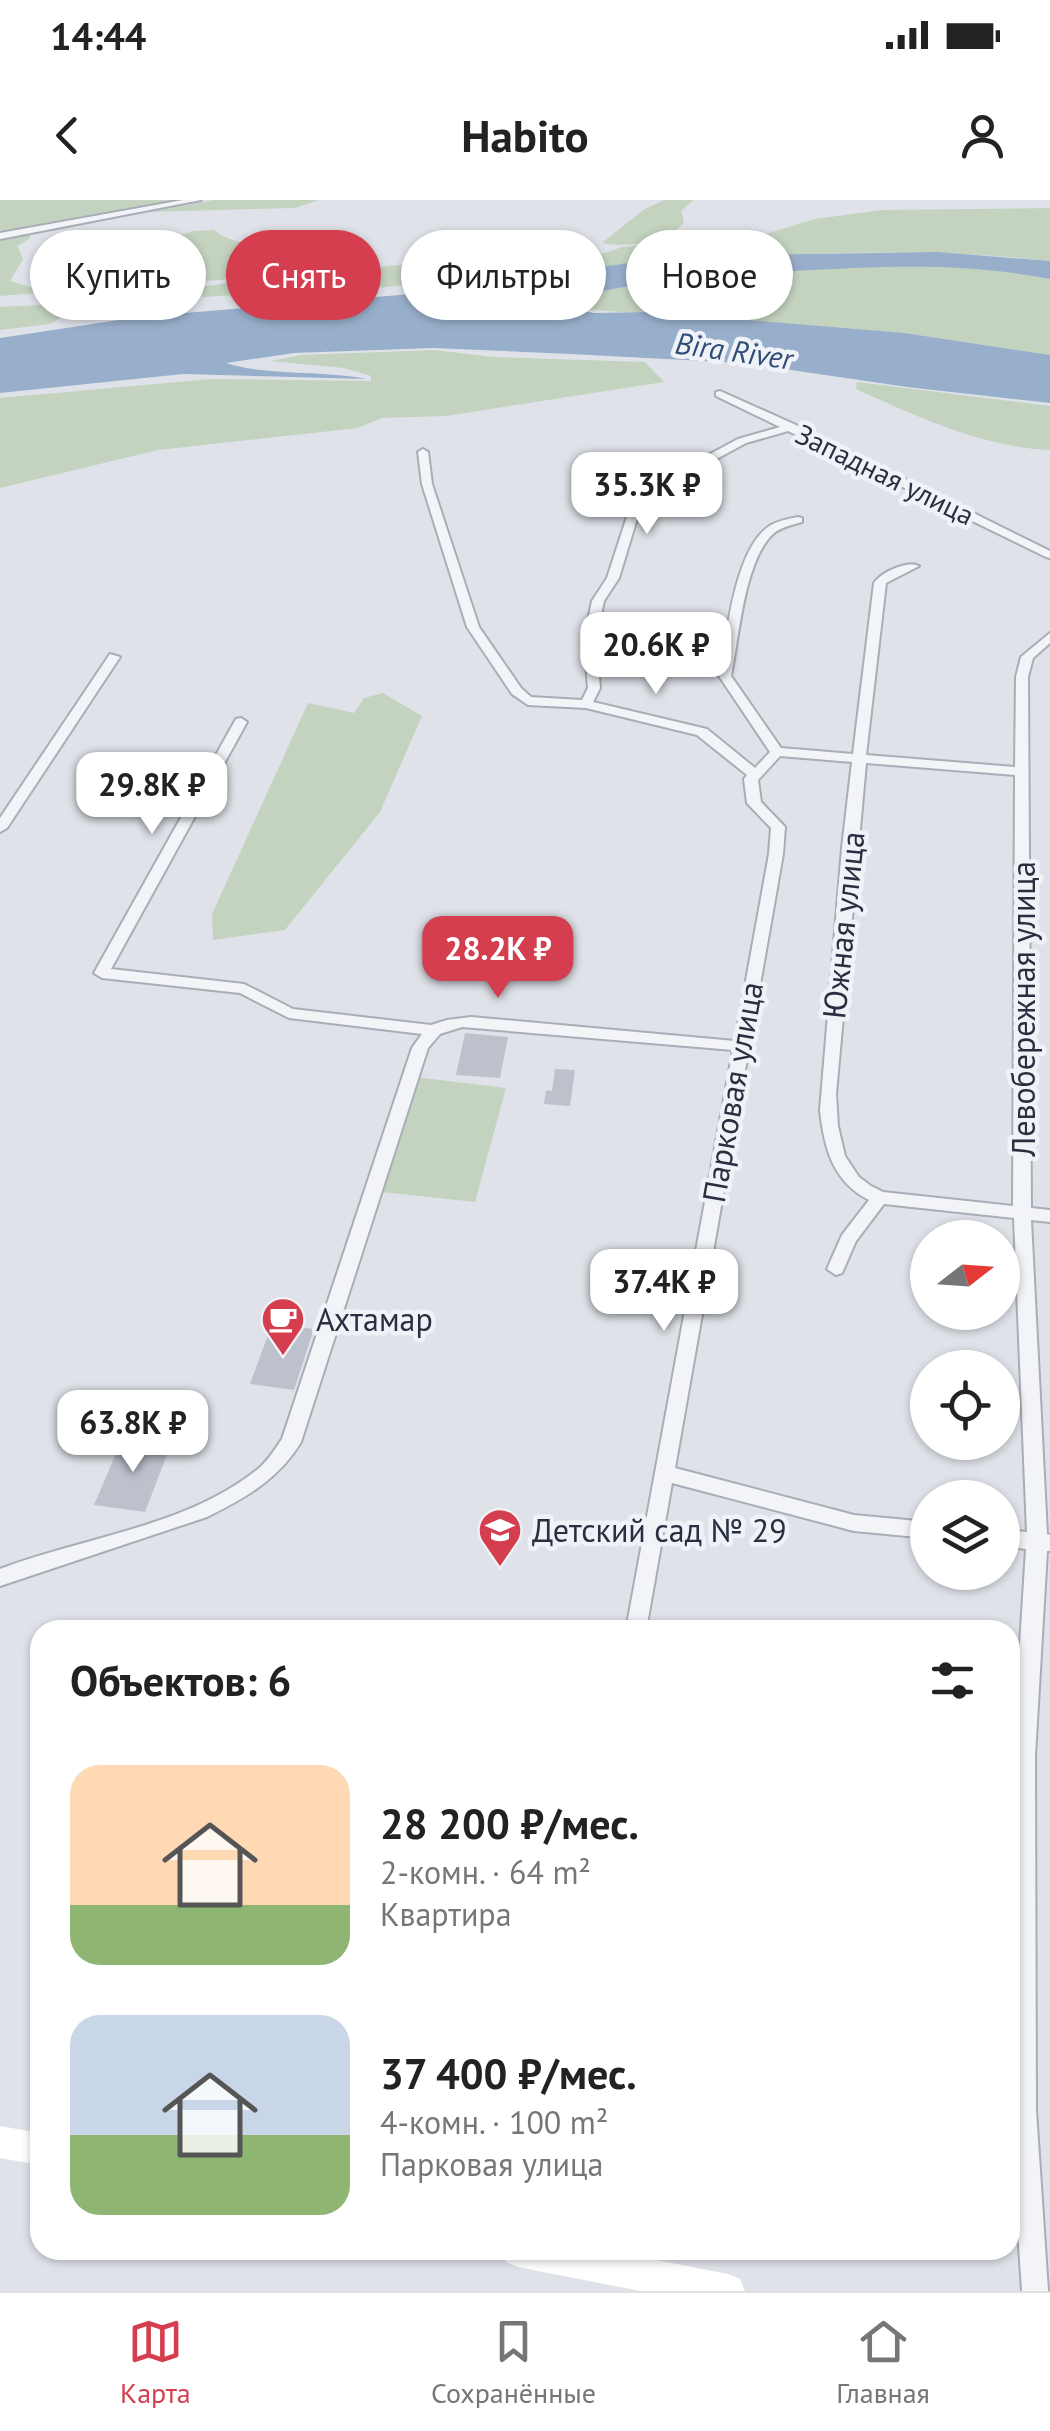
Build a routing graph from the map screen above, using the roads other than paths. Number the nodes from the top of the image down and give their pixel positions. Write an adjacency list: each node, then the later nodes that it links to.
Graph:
1 (196, 200): 2 (street)
2 (0, 236)
3 (720, 394): 4 (street, Западная улица)
4 (792, 427): 7 (street, Западная улица); 11 (street)
5 (423, 452): 11 (street)
6 (798, 520): 13 (street)
7 (1050, 555)
8 (913, 566): 14 (street, Южная улица)
9 (1050, 637): 15 (street, Левобережная улица)
10 (114, 657): 17 (street)
11 (586, 704): 16 (street)
12 (241, 722): 18 (street)
13 (777, 752): 14 (street); 16 (street)
14 (861, 757): 15 (street); 20 (street, Южная улица)
15 (1022, 772): 21 (street, Левобережная улица)
16 (752, 773): 19 (street, Парковая улица)
17 (0, 828)
18 (430, 1030): 19 (street); 27 (street)
19 (740, 1046): 24 (street, Парковая улица)
20 (880, 1198): 21 (street); 23 (street)
21 (1022, 1212): 22 (street); 26 (street, Левобережная улица)
22 (1050, 1216)
23 (836, 1269)
24 (664, 1472): 25 (street); 28 (street, Парковая улица)
25 (910, 1528)
26 (1044, 1542): 29 (street, Левобережная улица)
27 (0, 1578)
28 (638, 1620)
29 (1020, 1731)
30 (1020, 1932): 35 (street, Левобережная улица)
31 (0, 2142): 32 (main road)
32 (30, 2147)
33 (572, 2260): 34 (main road)
34 (728, 2291)
35 (1034, 2291)

